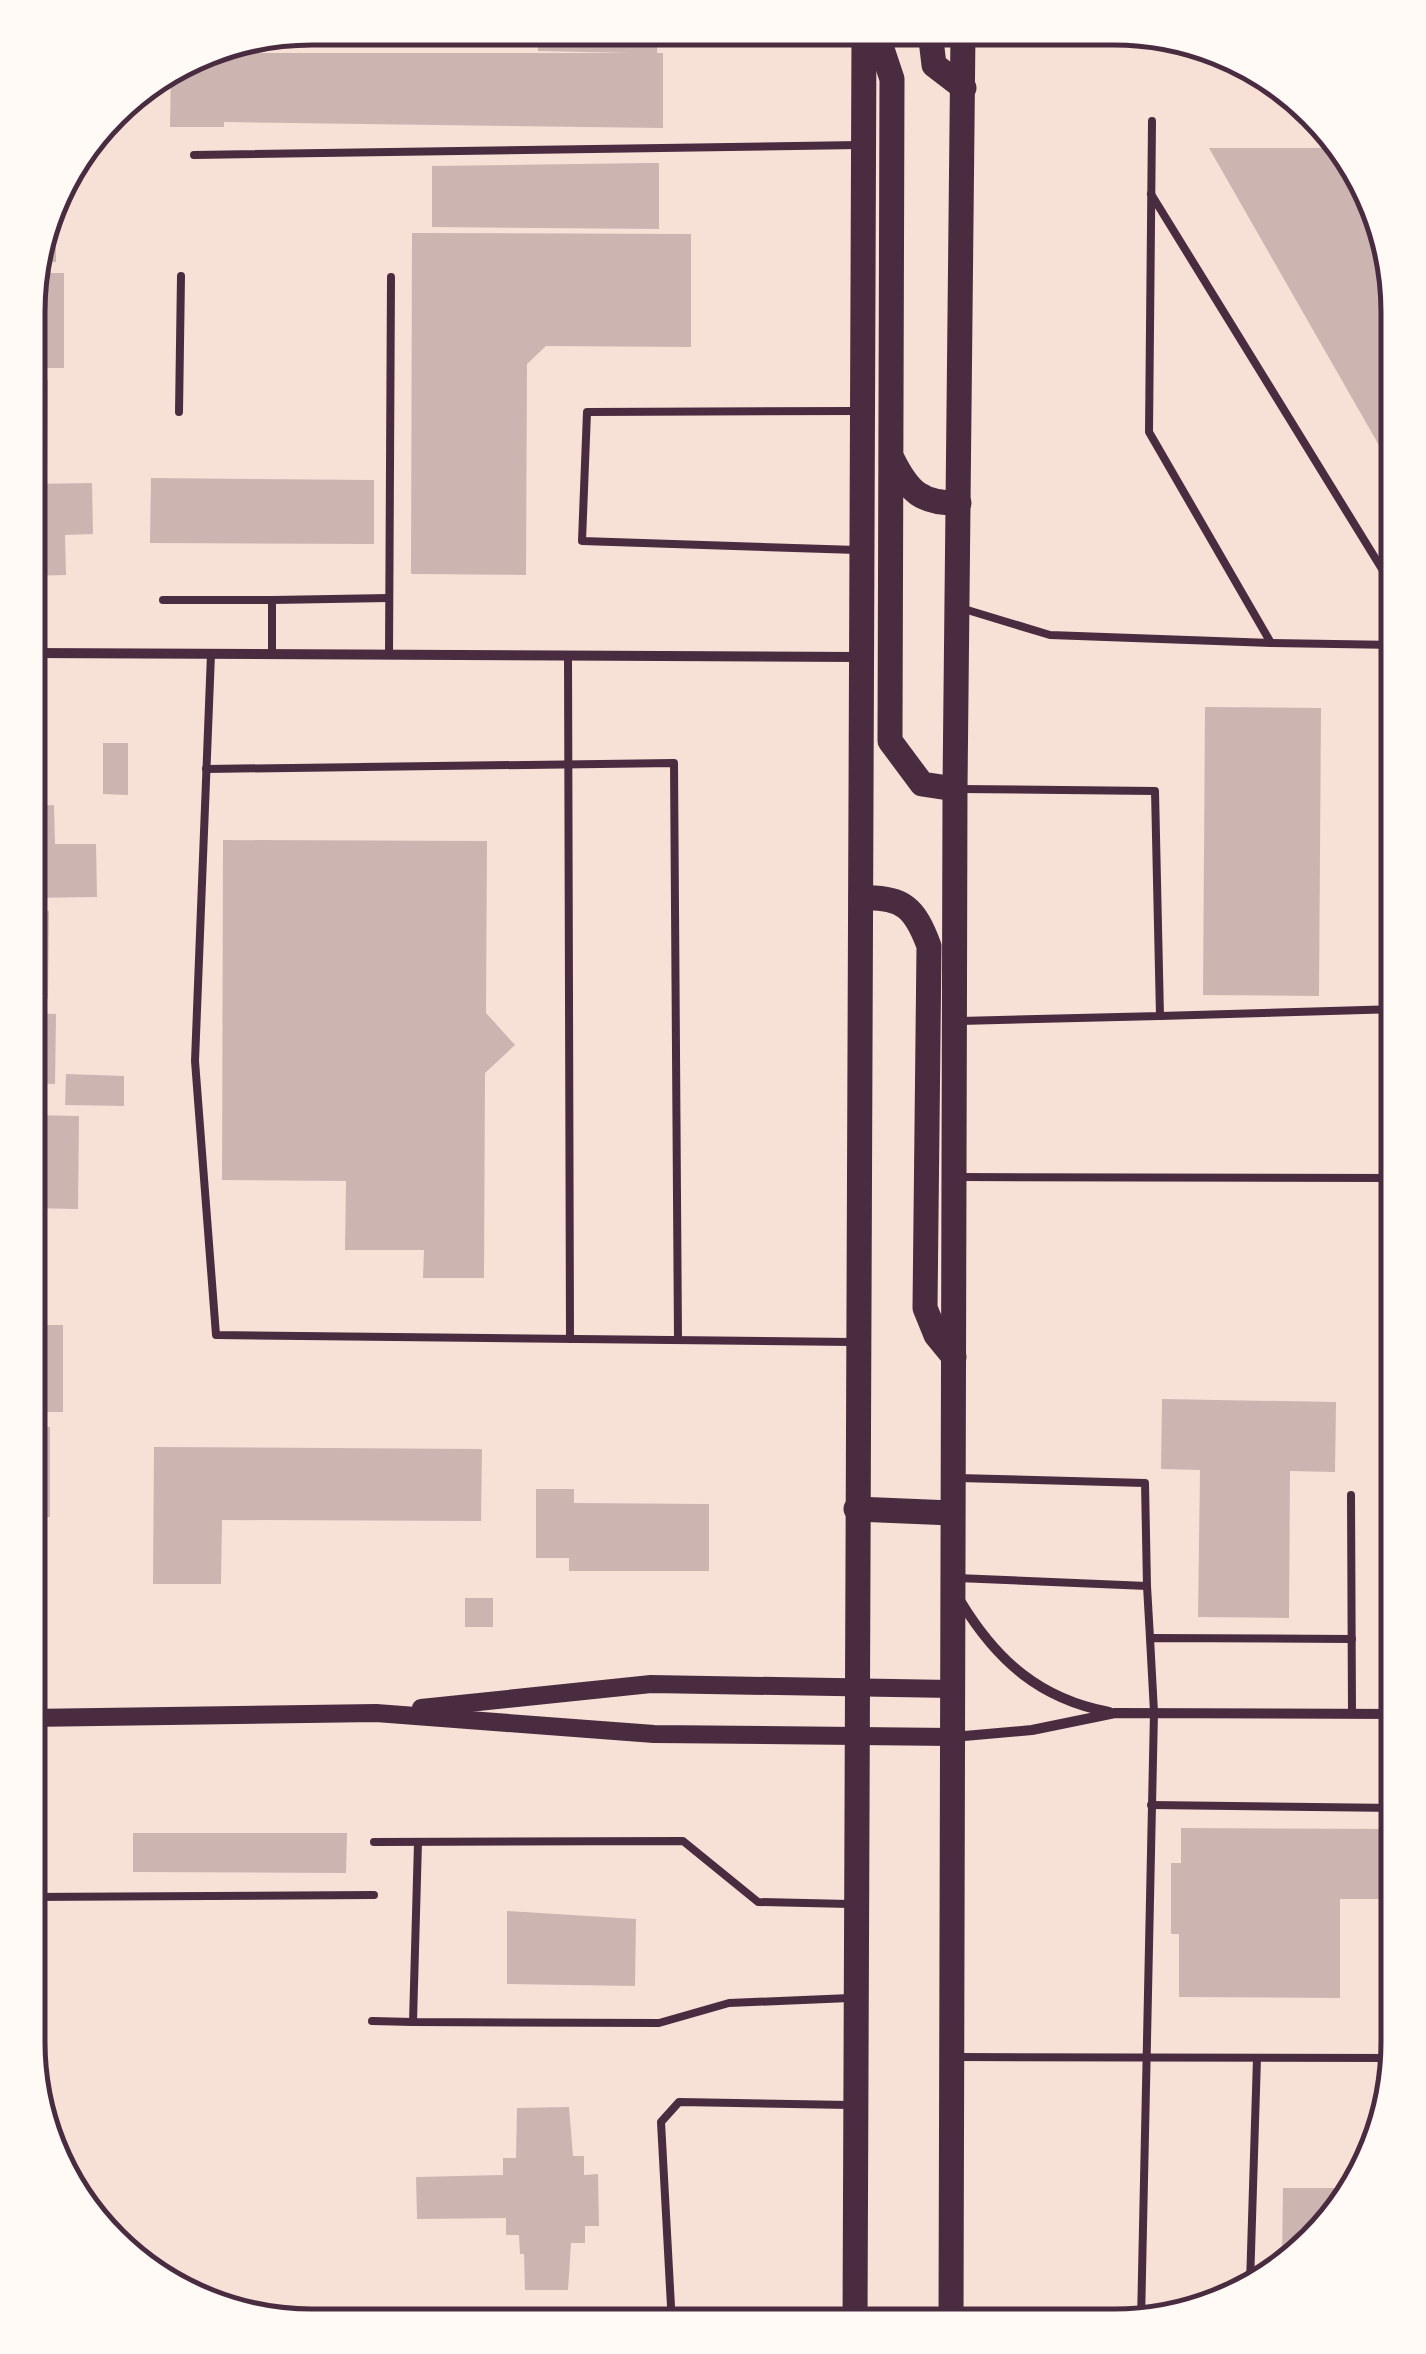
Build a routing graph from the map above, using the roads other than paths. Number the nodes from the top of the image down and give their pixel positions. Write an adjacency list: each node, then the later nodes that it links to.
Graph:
1 (864, 45): 7 (main road)
2 (881, 45): 14 (main road)
3 (932, 45): 5 (main road)
4 (963, 45): 5 (main road)
5 (964, 88): 15 (main road)
6 (1152, 121): 9 (lane)
7 (863, 145): 8 (lane); 12 (main road)
8 (194, 155)
9 (1151, 194): 17 (lane); 22 (lane)
10 (180, 276): 13 (lane)
11 (391, 278): 18 (lane)
12 (863, 411): 16 (main road); 16 (lane)
13 (179, 412)
14 (891, 456): 15 (main road); 32 (main road)
15 (959, 503): 21 (main road)
16 (862, 550): 29 (main road)
17 (1381, 567)
18 (389, 598): 20 (lane); 27 (lane)
19 (162, 600): 20 (lane)
20 (272, 600): 26 (lane)
21 (957, 607): 22 (lane); 32 (main road)
22 (1270, 643): 23 (lane)
23 (1381, 645)
24 (45, 653): 25 (street)
25 (211, 654): 26 (street); 31 (lane)
26 (272, 654): 27 (street)
27 (388, 655): 28 (street)
28 (568, 656): 29 (street); 30 (lane)
29 (862, 657): 33 (main road)
30 (567, 762): 31 (lane); 39 (lane); 40 (lane)
31 (206, 769): 39 (lane)
32 (954, 789): 35 (lane); 36 (main road)
33 (860, 898): 41 (main road); 42 (main road)
34 (1381, 1010): 35 (lane)
35 (1160, 1016): 36 (lane)
36 (956, 1021): 37 (main road)
37 (954, 1176): 38 (lane); 42 (main road)
38 (1381, 1178)
39 (570, 1339): 40 (lane)
40 (678, 1340): 41 (lane)
41 (858, 1342): 45 (main road)
42 (954, 1357): 43 (main road)
43 (953, 1478): 46 (main road); 48 (lane)
44 (1351, 1495): 50 (lane)
45 (856, 1510): 46 (main road); 51 (main road)
46 (952, 1512): 47 (main road)
47 (952, 1583): 48 (lane); 52 (main road); 55 (street)
48 (1148, 1586): 49 (lane)
49 (1150, 1638): 50 (lane); 53 (lane)
50 (1352, 1639): 56 (lane)
51 (855, 1687): 52 (street); 54 (street); 59 (main road)
52 (952, 1689): 60 (main road)
53 (1154, 1712): 55 (street); 56 (street); 61 (lane)
54 (376, 1713): 58 (street); 59 (street)
55 (1115, 1713): 60 (street)
56 (1352, 1714): 57 (street)
57 (1380, 1714)
58 (45, 1718)
59 (854, 1738): 60 (street); 67 (main road)
60 (952, 1738): 71 (main road)
61 (1151, 1805): 62 (lane); 72 (lane)
62 (1380, 1808)
63 (374, 1842): 64 (lane)
64 (418, 1842): 67 (lane); 70 (lane)
65 (374, 1895): 66 (lane)
66 (45, 1896)
67 (854, 1904): 68 (main road)
68 (854, 1998): 70 (lane); 75 (main road)
69 (372, 2021): 70 (lane)
70 (413, 2022)
71 (951, 2057): 72 (lane); 80 (main road)
72 (1144, 2058): 73 (lane); 77 (lane)
73 (1257, 2058): 74 (lane); 76 (lane)
74 (1380, 2058)
75 (854, 2105): 78 (lane); 79 (main road)
76 (1250, 2271)
77 (1141, 2307)
78 (671, 2309)
79 (854, 2309)
80 (950, 2309)

